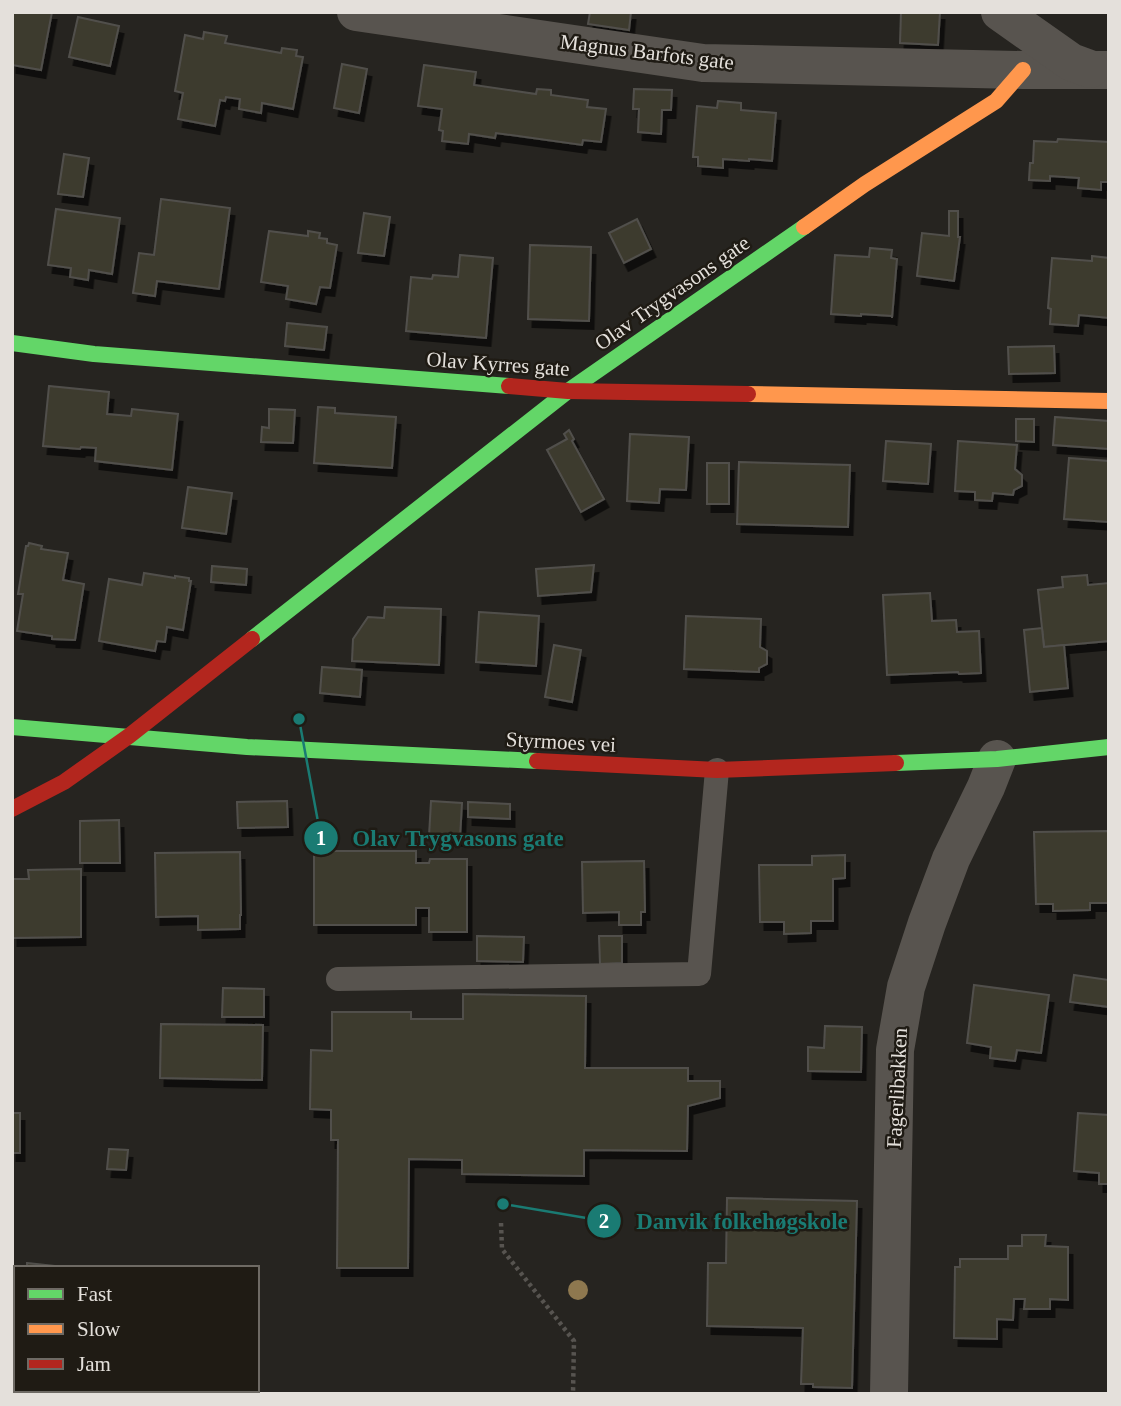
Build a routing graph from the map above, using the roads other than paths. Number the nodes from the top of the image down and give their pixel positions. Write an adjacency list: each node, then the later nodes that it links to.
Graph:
1 (356, 12): 3 (street, Magnus Barfots gate)
2 (1000, 12): 4 (street)
3 (1023, 70): 4 (street, Magnus Barfots gate); 6 (street, Olav Trygvasons gate)
4 (1100, 70)
5 (12, 343): 6 (street, Olav Kyrres gate)
6 (568, 391): 7 (street, Olav Kyrres gate); 9 (street, Olav Trygvasons gate)
7 (1109, 401)
8 (12, 727): 9 (street, Styrmoes vei)
9 (129, 736): 12 (street, Styrmoes vei); 13 (street, Olav Trygvasons gate)
10 (1109, 747): 11 (street, Styrmoes vei)
11 (997, 759): 12 (street, Styrmoes vei); 15 (street, Fagerlibakken)
12 (717, 770): 14 (lane)
13 (12, 809)
14 (338, 979)
15 (889, 1394)

